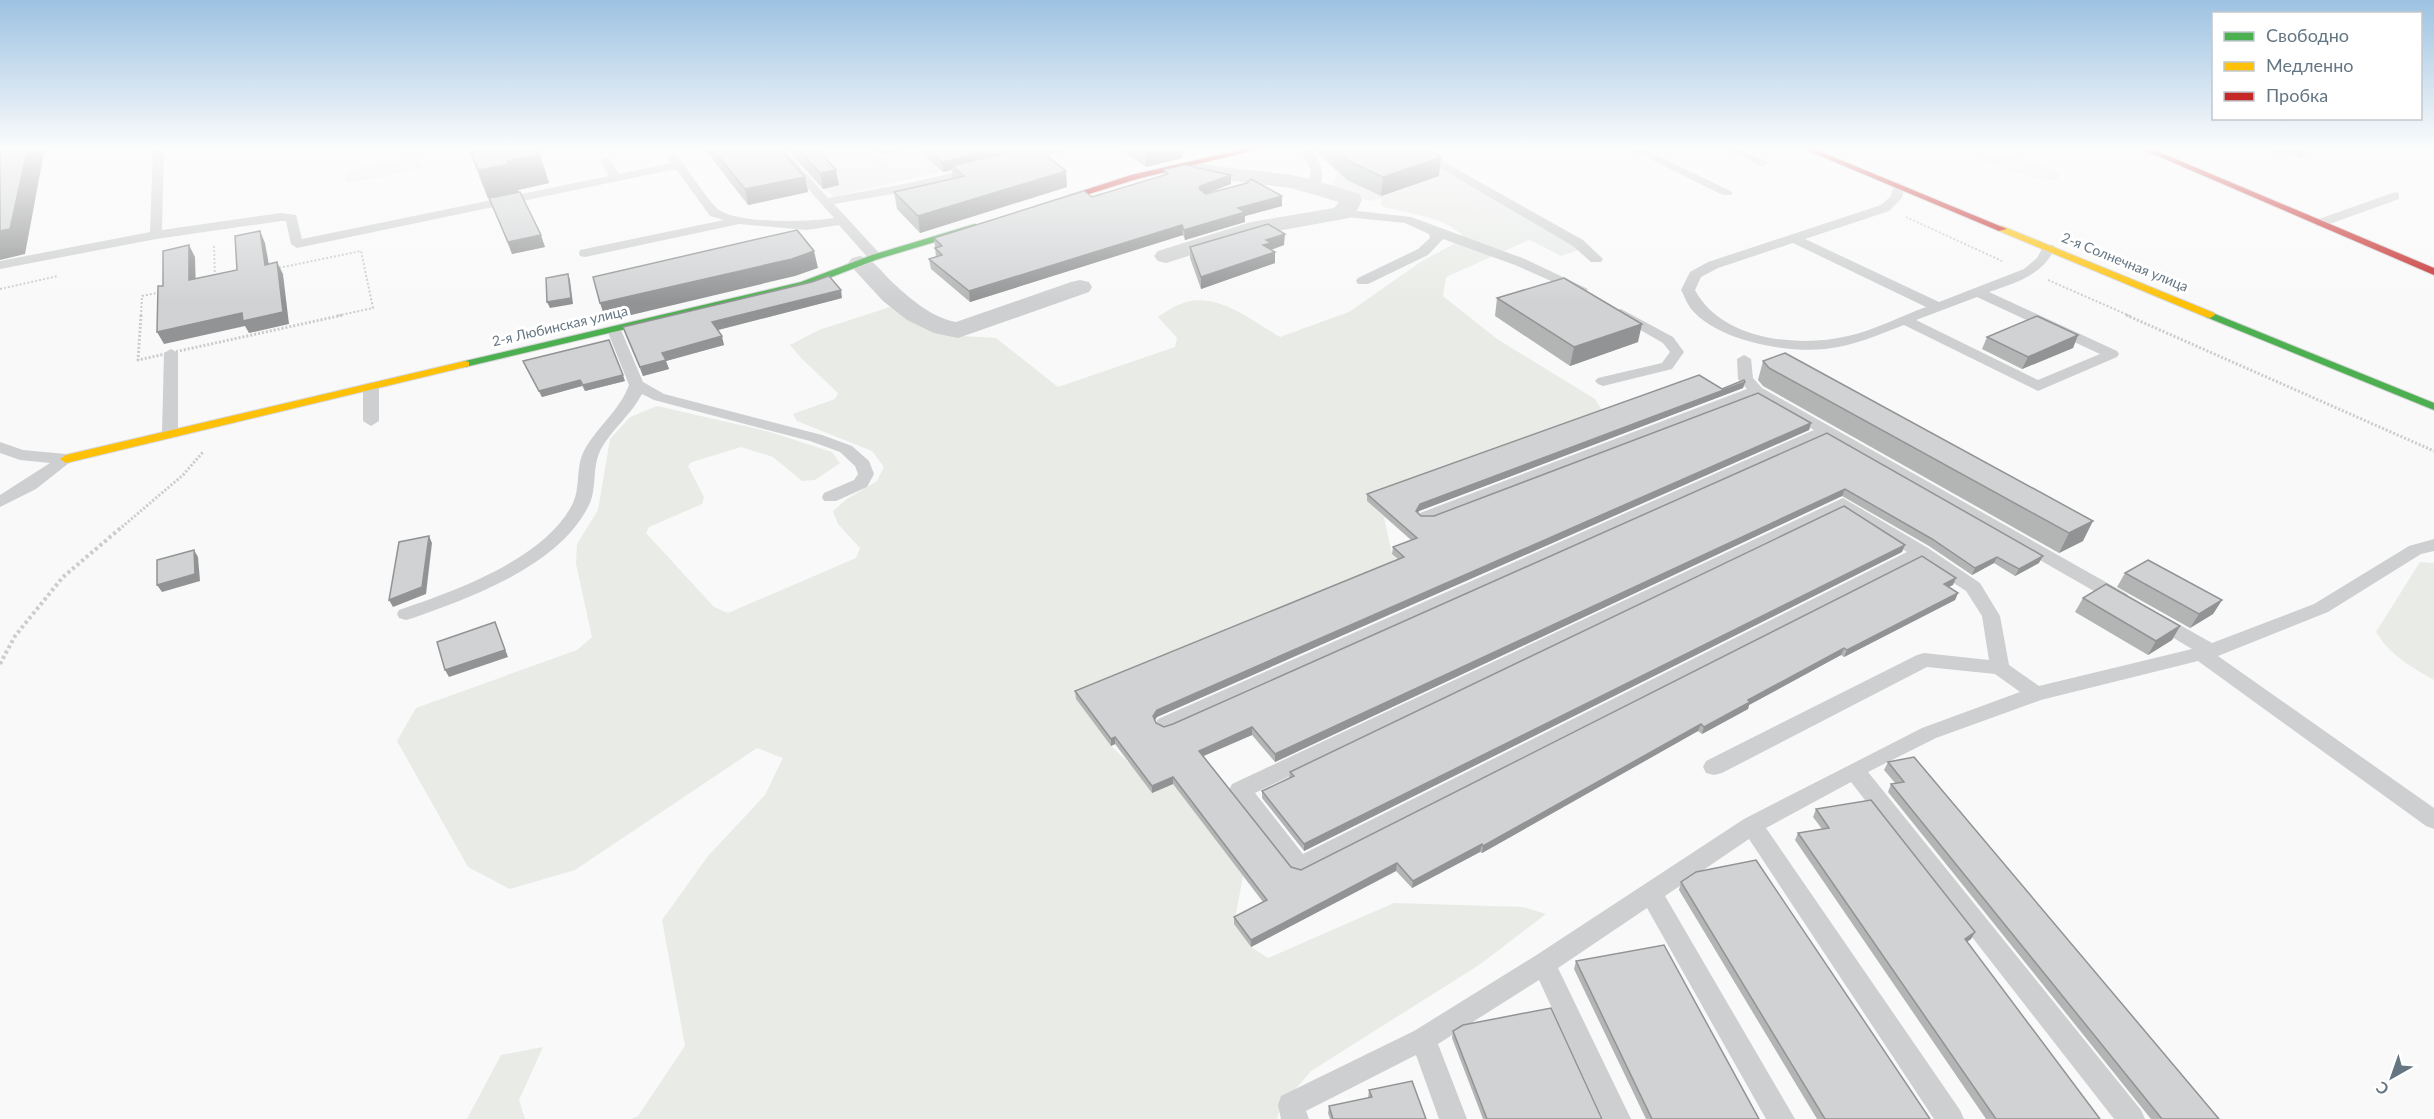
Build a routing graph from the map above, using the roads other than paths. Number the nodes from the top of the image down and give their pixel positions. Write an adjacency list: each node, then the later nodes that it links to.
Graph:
1 (157, 199): 21 (lane)
2 (512, 199): 21 (lane)
3 (704, 199): 16 (lane)
4 (823, 199): 13 (lane)
5 (841, 199): 13 (lane)
6 (1061, 199): 15 (street)
7 (1335, 199): 14 (street)
8 (1501, 199): 26 (lane)
9 (1895, 199): 22 (lane)
10 (1931, 199): 23 (street, 2-я Солнечная улица)
11 (2264, 199): 19 (street)
12 (2386, 199): 19 (lane)
13 (825, 202): 17 (lane)
14 (1346, 206): 20 (lane); 25 (street)
15 (1024, 211)
16 (738, 220): 17 (lane); 24 (lane)
17 (842, 220): 27 (lane)
18 (992, 222): 27 (street, 2-я Любинская улица)
19 (2320, 223): 29 (street)
20 (1435, 232): 30 (lane); 33 (lane)
21 (156, 236): 28 (lane)
22 (1794, 238): 35 (lane); 36 (lane)
23 (2049, 248): 32 (lane); 44 (street, 2-я Солнечная улица)
24 (585, 253)
25 (1166, 256)
26 (1596, 259)
27 (867, 260): 31 (street); 37 (street, 2-я Любинская улица)
28 (0, 265)
29 (2434, 272)
30 (1363, 281)
31 (1080, 287)
32 (1978, 292): 35 (lane); 36 (lane)
33 (1589, 294)
34 (1609, 305): 40 (lane)
35 (1938, 307): 36 (lane)
36 (1904, 320)
37 (614, 330): 41 (lane); 42 (street, 2-я Любинская улица)
38 (171, 353): 47 (lane)
39 (1744, 359): 43 (lane)
40 (1603, 381)
41 (637, 385): 50 (lane); 55 (lane)
42 (371, 387): 45 (lane); 47 (street, 2-я Любинская улица)
43 (1757, 391): 46 (lane); 52 (lane)
44 (2434, 407)
45 (371, 422)
46 (1827, 430): 56 (lane); 59 (lane)
47 (170, 433): 49 (street, 2-я Любинская улица)
48 (0, 447): 49 (lane)
49 (66, 459): 51 (lane)
50 (830, 497)
51 (0, 502)
52 (1426, 517)
53 (2434, 545): 56 (lane)
54 (1922, 552): 54 (lane); 57 (lane)
55 (406, 614)
56 (2207, 653): 58 (lane); 62 (lane)
57 (2000, 668): 58 (lane); 60 (lane)
58 (2036, 694): 61 (lane)
59 (1165, 724)
60 (1714, 767)
61 (1854, 770): 63 (lane); 72 (lane)
62 (2434, 820)
63 (1752, 825): 64 (lane); 71 (lane)
64 (1651, 893): 65 (lane); 70 (lane)
65 (1544, 964): 66 (lane); 69 (lane)
66 (1423, 1038): 67 (lane); 68 (lane)
67 (1295, 1119)
68 (1453, 1119)
69 (1617, 1119)
70 (1781, 1119)
71 (1950, 1119)
72 (2131, 1119)

